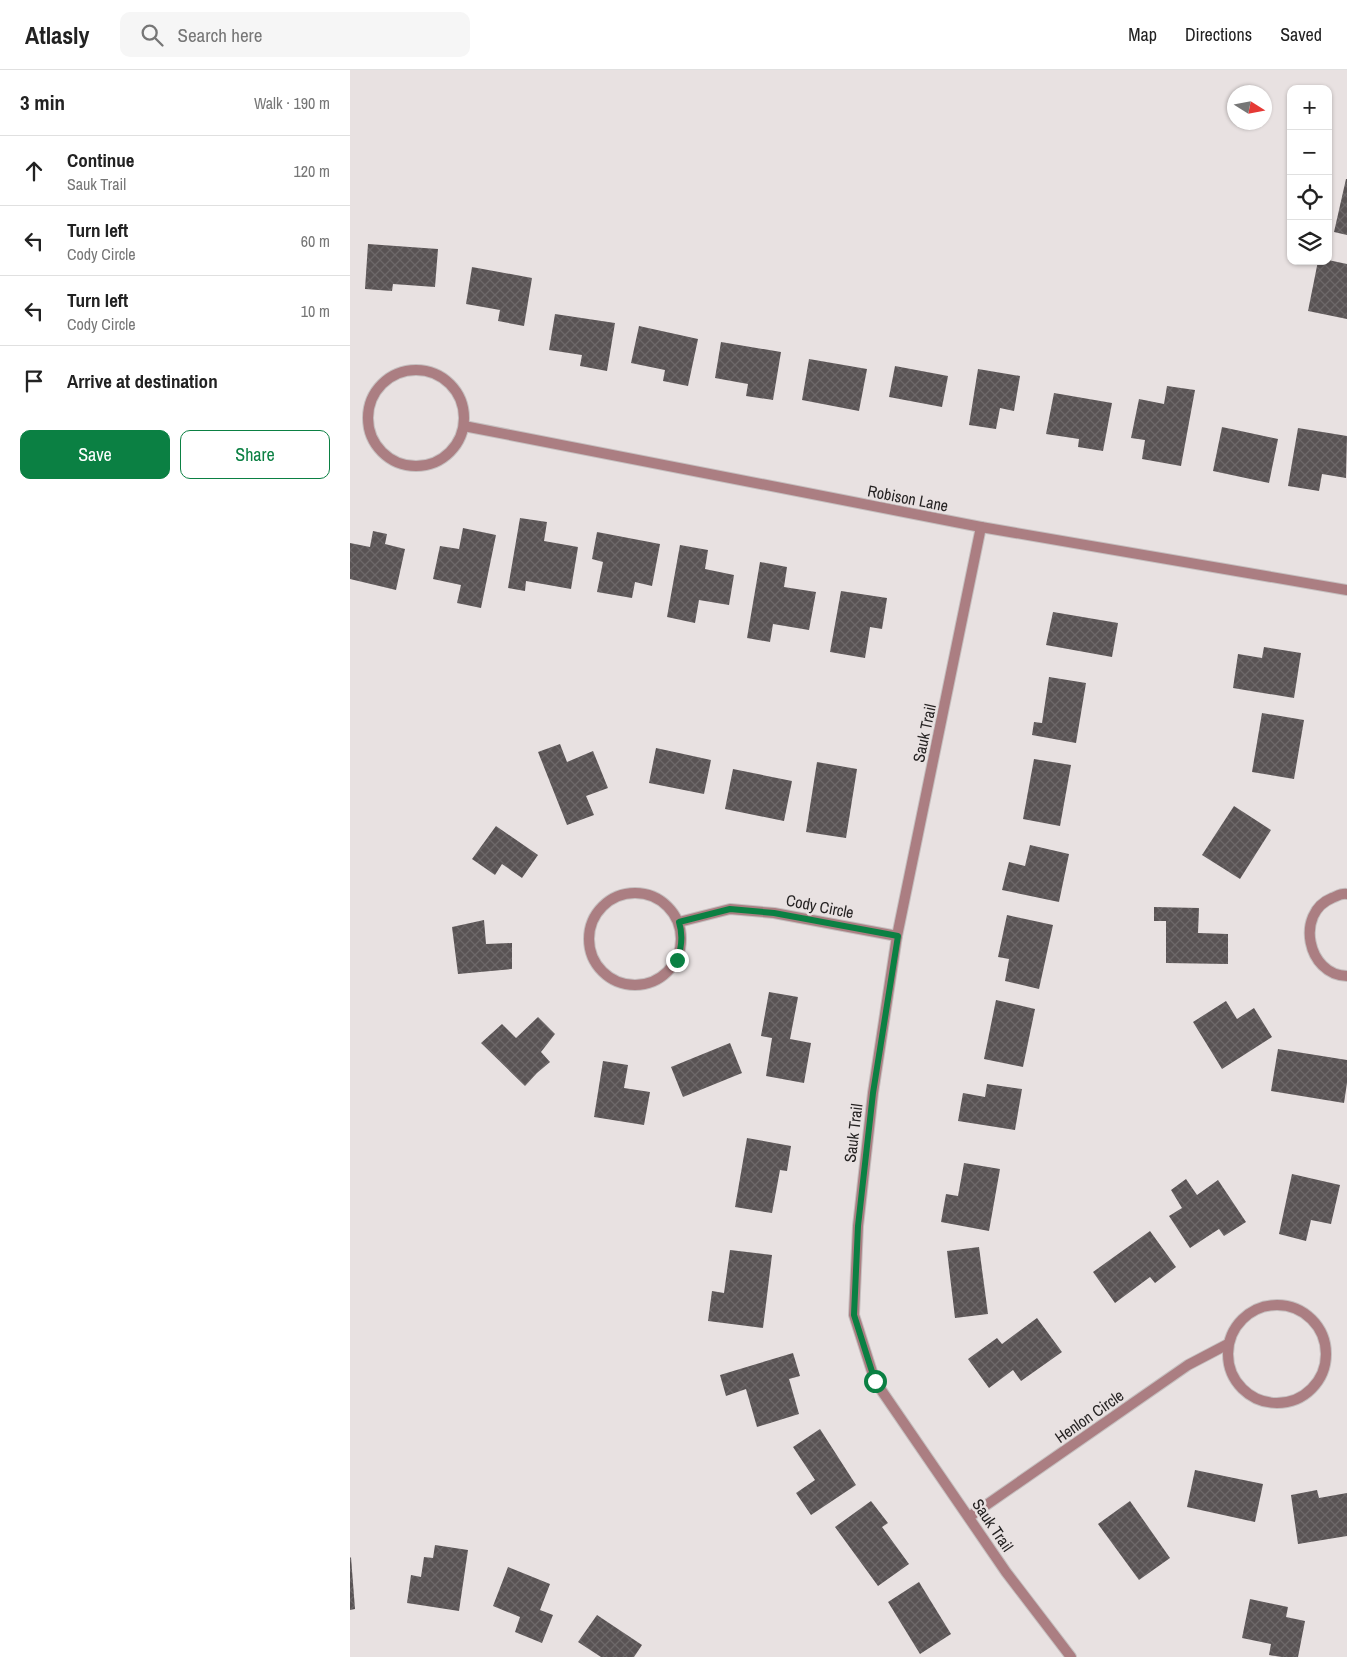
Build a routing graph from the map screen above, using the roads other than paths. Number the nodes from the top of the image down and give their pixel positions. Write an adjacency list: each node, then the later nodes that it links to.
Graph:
1 (464, 426): 1 (street); 2 (street, Robison Lane)
2 (981, 527): 3 (street, Robison Lane); 6 (street, Sauk Trail)
3 (1347, 590)
4 (1347, 894): 7 (street)
5 (679, 922): 5 (street); 6 (street, Cody Circle)
6 (898, 936): 9 (street, Sauk Trail)
7 (1347, 976)
8 (1228, 1344): 8 (street); 9 (street, Henlon Circle)
9 (969, 1517): 10 (street, Sauk Trail)
10 (1071, 1657)

